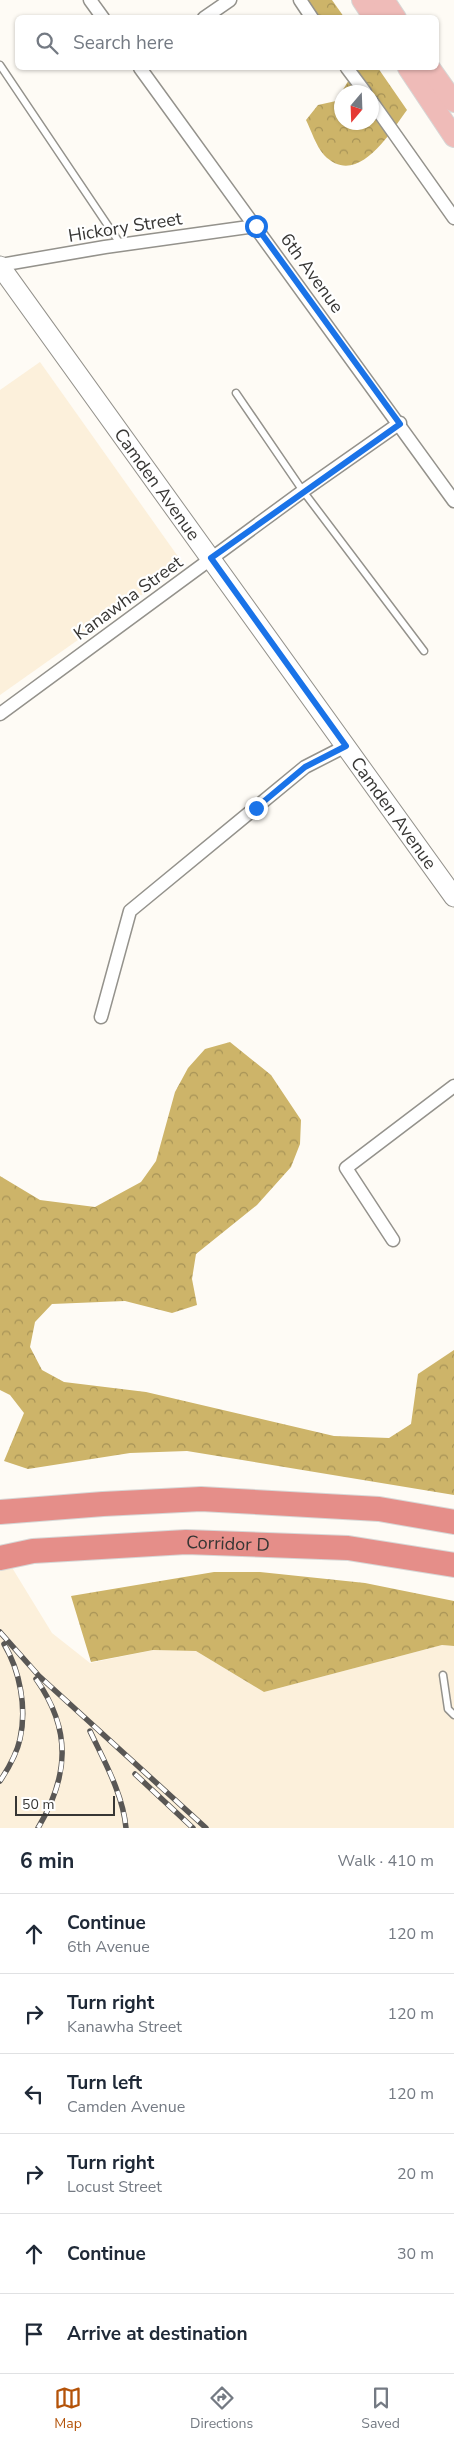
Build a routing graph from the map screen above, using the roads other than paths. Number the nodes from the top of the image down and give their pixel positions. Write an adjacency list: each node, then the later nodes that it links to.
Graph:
1 (90, 0): 6 (street)
2 (230, 0): 7 (street)
3 (300, 0): 8 (street)
4 (362, 0): 9 (main road)
5 (384, 0): 10 (main road)
6 (101, 15)
7 (208, 15)
8 (310, 15)
9 (372, 15)
10 (394, 15)
11 (0, 65): 22 (lane)
12 (141, 70): 21 (street, 6th Avenue)
13 (348, 70): 16 (street)
14 (409, 70): 19 (main road)
15 (431, 70): 17 (main road)
16 (360, 85)
17 (454, 102)
18 (379, 112): 20 (street)
19 (454, 137)
20 (454, 218)
21 (256, 226): 22 (street, Hickory Street); 25 (street, 6th Avenue)
22 (121, 245): 23 (street, Hickory Street)
23 (0, 266): 28 (street, Camden Avenue)
24 (236, 393): 26 (lane)
25 (400, 424): 26 (street, Kanawha Street); 27 (street, 6th Avenue)
26 (303, 491): 28 (street, Kanawha Street); 29 (lane)
27 (454, 501)
28 (211, 558): 30 (street, Kanawha Street); 31 (street, Camden Avenue)
29 (424, 651)
30 (0, 714)
31 (346, 746): 32 (street, Camden Avenue); 33 (street)
32 (452, 888)
33 (101, 1017)
34 (454, 1086): 35 (street)
35 (393, 1240)
36 (6, 1511): 37 (highway)
37 (454, 1522)
38 (0, 1558): 39 (highway, Corridor D)
39 (454, 1565)
40 (443, 1675): 41 (lane)
41 (454, 1715)

